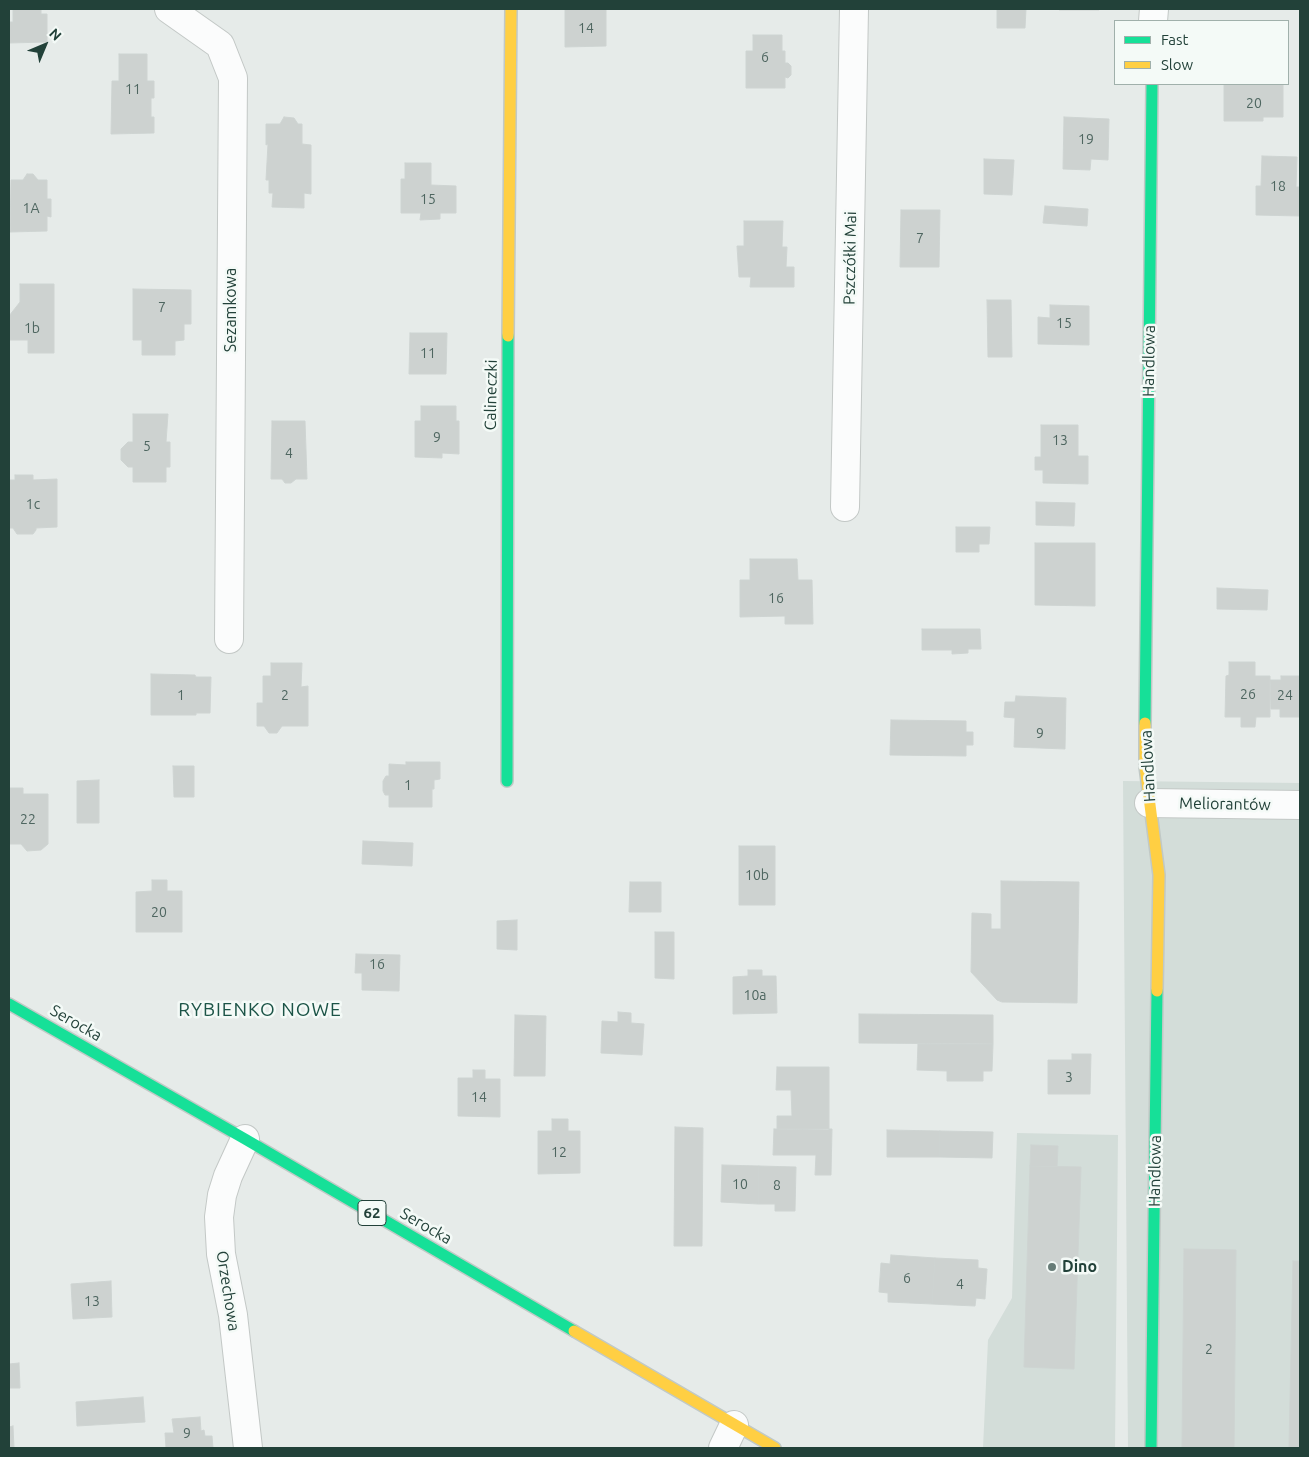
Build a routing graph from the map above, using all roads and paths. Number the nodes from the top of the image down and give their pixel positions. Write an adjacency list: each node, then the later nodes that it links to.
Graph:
1 (169, 9): 6 (street, Sezamkowa)
2 (511, 9): 7 (street, Calineczki)
3 (854, 9): 5 (street, Pszczółki Mai)
4 (1152, 85): 8 (street, Handlowa)
5 (845, 507)
6 (230, 639)
7 (507, 781)
8 (1149, 803): 9 (street, Meliorantów); 15 (street, Handlowa)
9 (1300, 805)
10 (9, 1004): 11 (street, Serocka / 62)
11 (245, 1139): 12 (street, Serocka / 62); 13 (street, Orzechowa)
12 (728, 1436): 14 (street, Serocka / 62)
13 (248, 1448)
14 (774, 1448)
15 (1151, 1448)

